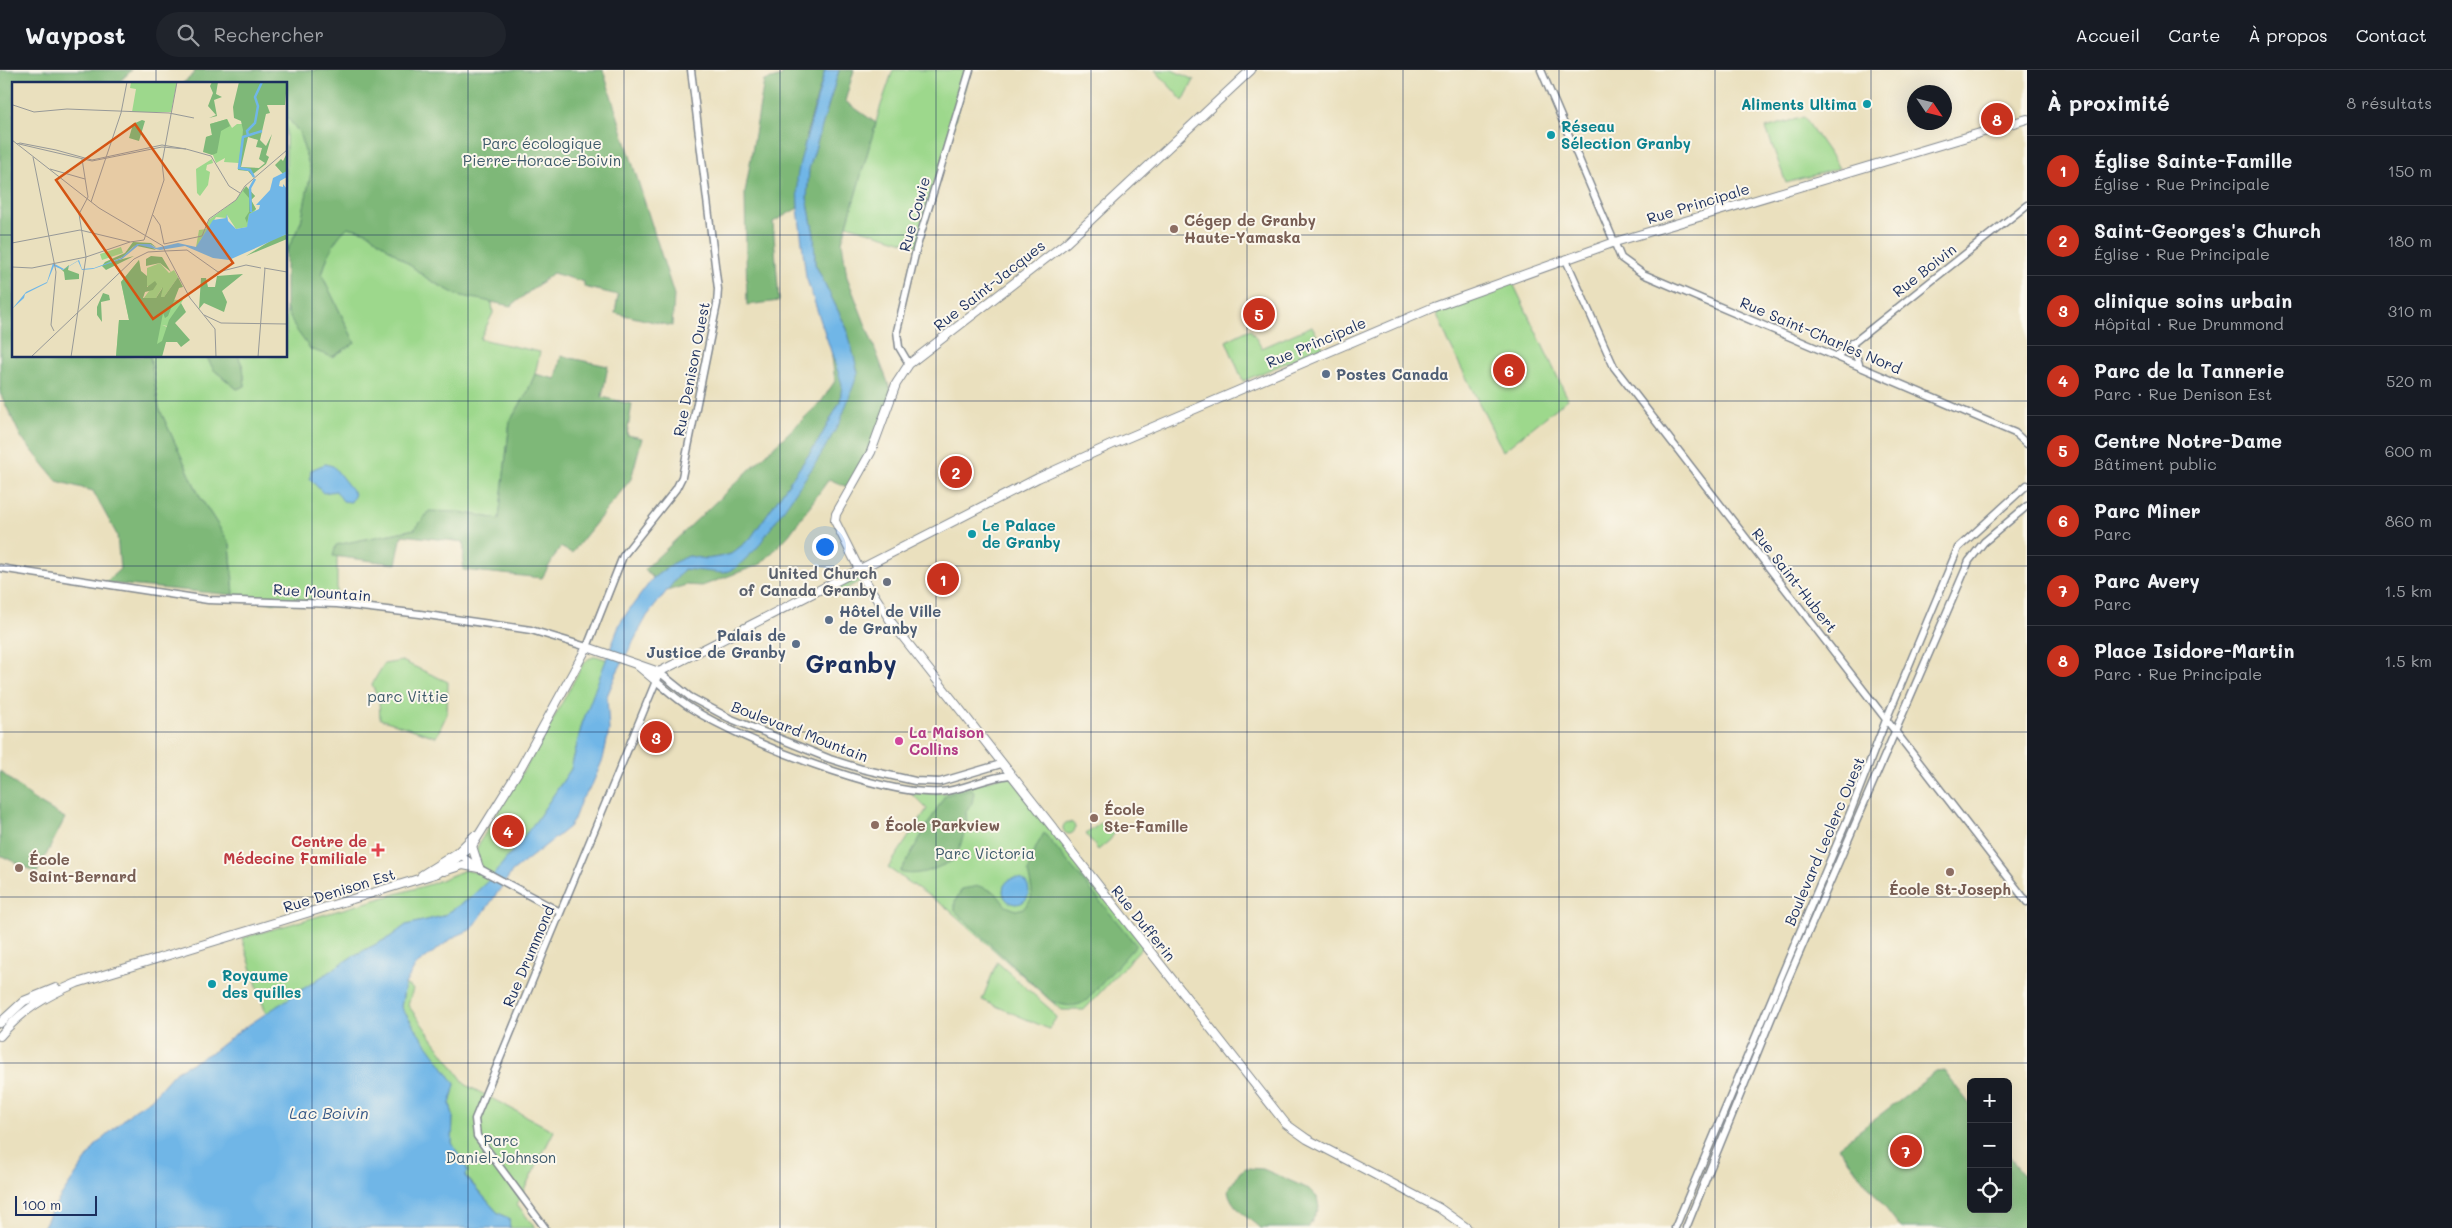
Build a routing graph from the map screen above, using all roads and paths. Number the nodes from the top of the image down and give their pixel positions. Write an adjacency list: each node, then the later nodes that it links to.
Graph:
1 (691, 70): 18 (street, Rue Denison Ouest)
2 (970, 70): 11 (street, Rue Cowie)
3 (1251, 70): 11 (main road, Rue Saint-Jacques)
4 (1540, 70): 7 (street, Rue Saint-Charles Nord)
5 (2027, 119): 7 (main road, Rue Principale)
6 (2027, 205): 9 (street, Rue Boivin)
7 (1615, 242): 8 (main road, Rue Principale); 10 (street, Rue Saint-Charles Nord)
8 (1566, 260): 17 (main road, Rue Principale); 22 (street, Rue Saint-Hubert)
9 (1852, 343): 10 (street, Rue Boivin); 12 (street)
10 (1838, 355): 12 (street, Rue Saint-Charles Nord)
11 (910, 364): 17 (main road, Rue Saint-Jacques)
12 (1859, 364): 13 (street, Rue Saint-Charles Nord)
13 (2027, 444)
14 (2027, 485): 22 (street, Boulevard Leclerc Ouest)
15 (2027, 506): 23 (street, Boulevard Leclerc Ouest)
16 (0, 568): 18 (street, Rue Mountain)
17 (859, 569): 20 (main road, Rue Principale); 24 (main road, Rue Dufferin)
18 (587, 647): 19 (main road, Rue Mountain); 26 (main road, Rue Denison Est)
19 (637, 665): 20 (main road, Rue Mountain); 21 (main road, Rue Mountain)
20 (659, 672): 21 (main road); 24 (street, Boulevard Mountain)
21 (656, 681): 25 (street, Boulevard Mountain); 33 (street, Rue Drummond)
22 (1886, 720): 23 (street, Rue Saint-Hubert); 39 (street, Boulevard Leclerc Ouest)
23 (1896, 733): 32 (street, Rue Saint-Hubert); 40 (street, Boulevard Leclerc Ouest)
24 (1001, 764): 25 (main road, Rue Dufferin)
25 (1010, 775): 38 (main road, Rue Dufferin)
26 (487, 821): 27 (main road, Rue Denison Est); 28 (main road)
27 (472, 846): 28 (main road, Rue Denison Est); 29 (main road)
28 (459, 855): 29 (street); 30 (main road, Rue Denison Est); 31 (main road)
29 (480, 869): 30 (main road); 33 (street)
30 (438, 873): 31 (main road, Rue Denison Est)
31 (410, 883): 34 (main road, Rue Denison Est)
32 (2027, 902)
33 (560, 912): 37 (street, Rue Drummond)
34 (77, 983): 35 (main road); 36 (main road, Rue Denison Est)
35 (0, 1023)
36 (0, 1036)
37 (545, 1228)
38 (1467, 1228)
39 (1675, 1228)
40 (1686, 1228)

